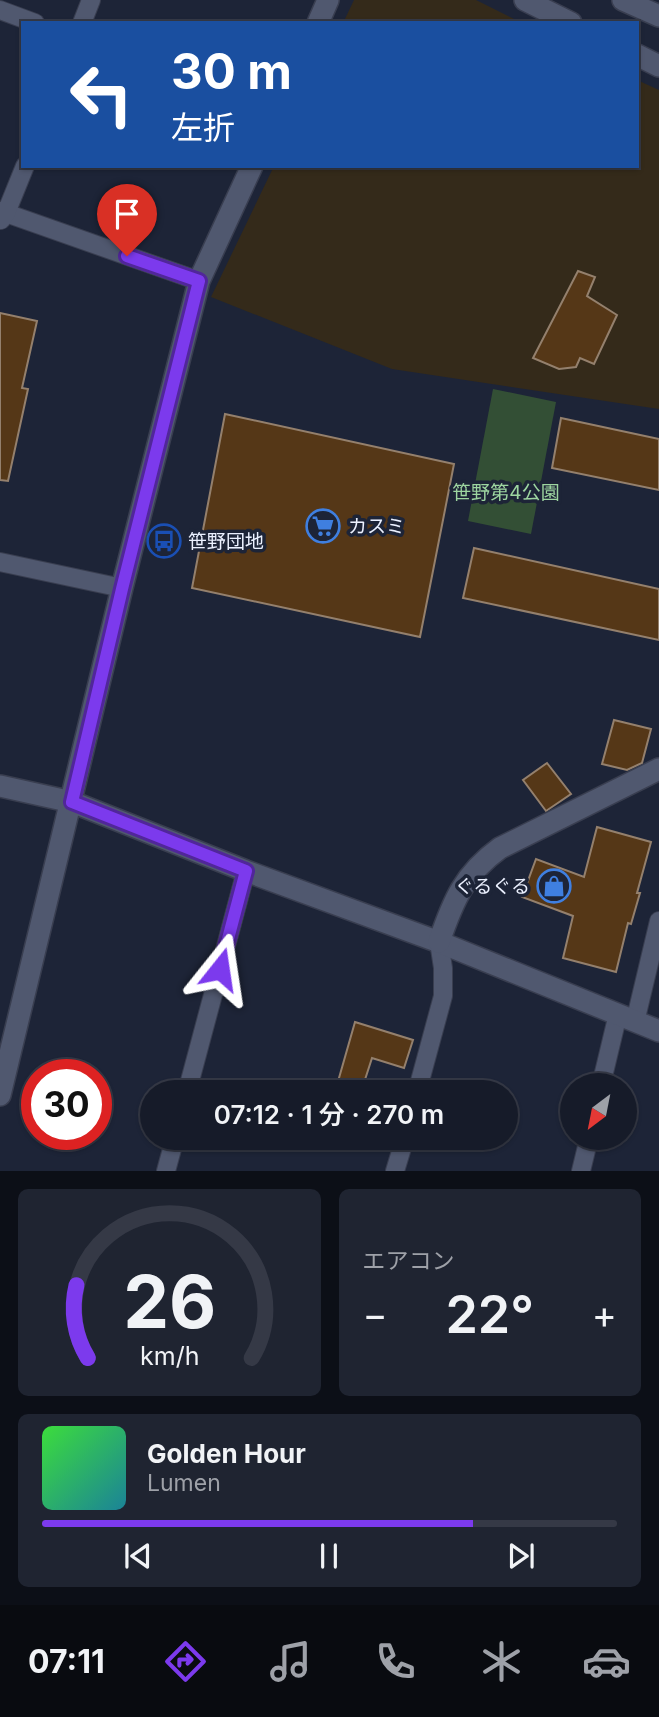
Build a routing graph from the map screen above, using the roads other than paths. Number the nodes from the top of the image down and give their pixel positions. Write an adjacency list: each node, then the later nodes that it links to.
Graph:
1 (91, 0): 8 (street)
2 (328, 0): 9 (street)
3 (525, 0): 10 (street)
4 (623, 0): 6 (street)
5 (0, 10): 7 (street)
6 (659, 16)
7 (29, 21)
8 (83, 21)
9 (319, 21)
10 (567, 21)
11 (639, 56): 12 (street)
12 (659, 66)
13 (24, 168): 15 (street)
14 (251, 168): 16 (street)
15 (2, 215): 16 (street)
16 (199, 281): 18 (street)
17 (0, 562): 18 (street)
18 (122, 589): 21 (street)
19 (659, 769): 24 (street)
20 (0, 786): 21 (street)
21 (72, 802): 22 (street); 30 (street)
22 (246, 871): 24 (street); 28 (street)
23 (659, 921): 25 (street)
24 (439, 942): 25 (street); 29 (street)
25 (626, 1018): 26 (street); 27 (street)
26 (659, 1031)
27 (605, 1073)
28 (190, 1080)
29 (420, 1080)
30 (0, 1096)
31 (172, 1150): 34 (street)
32 (401, 1150): 35 (street)
33 (586, 1150): 36 (street)
34 (166, 1171)
35 (395, 1171)
36 (581, 1171)

